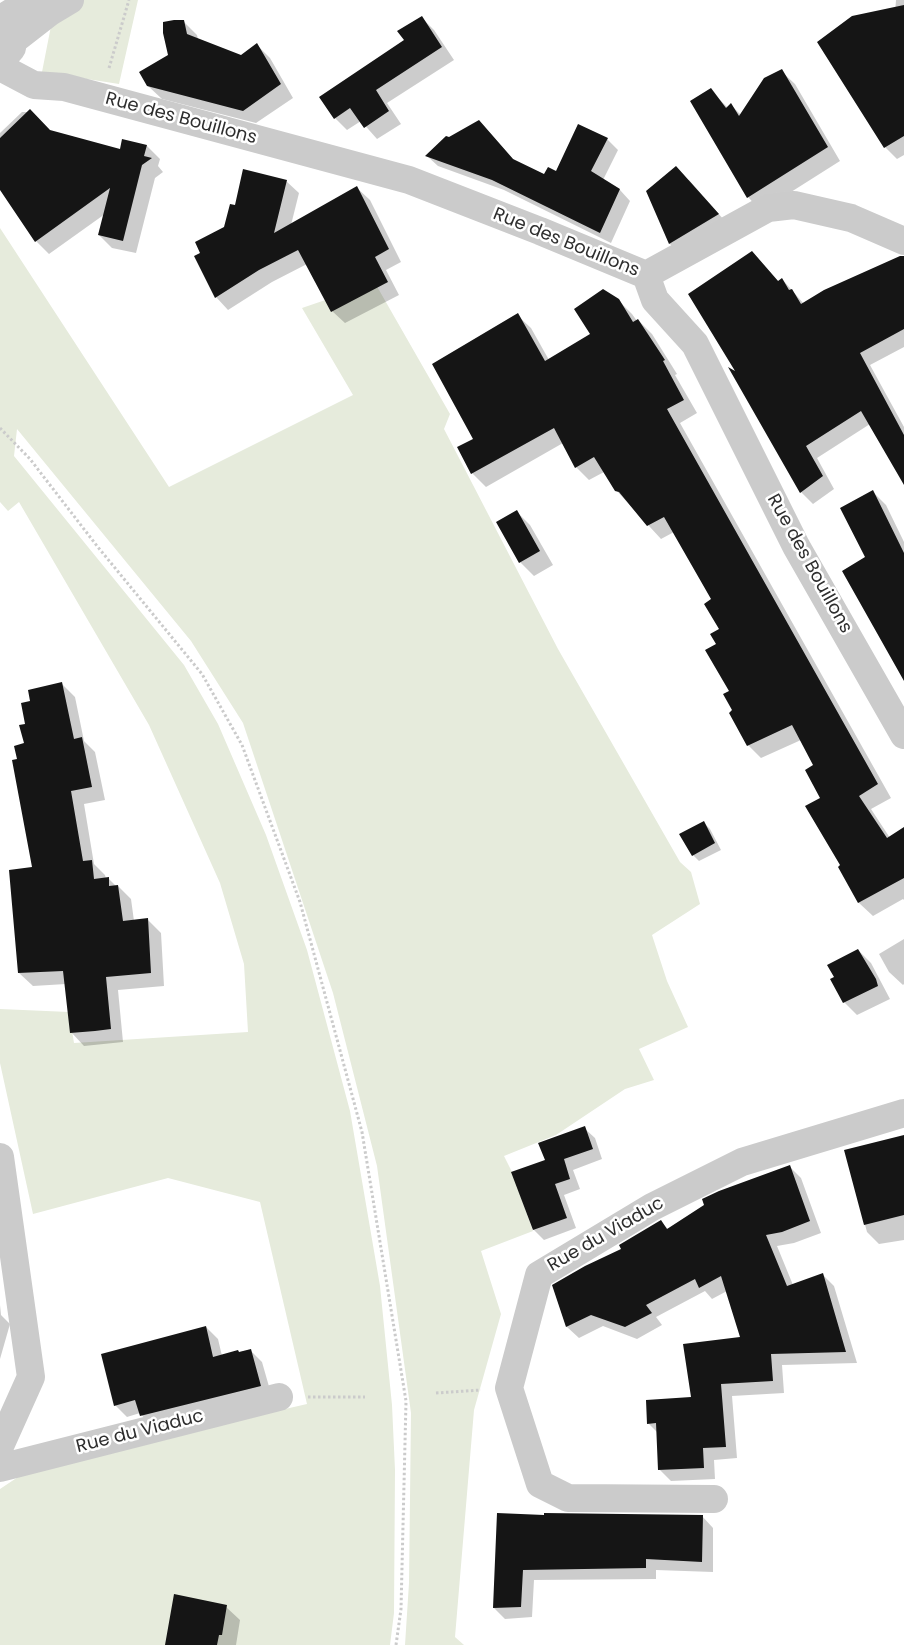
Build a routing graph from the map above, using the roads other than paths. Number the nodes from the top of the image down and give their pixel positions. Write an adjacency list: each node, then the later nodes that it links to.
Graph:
1 (31, 0): 3 (street)
2 (70, 0): 3 (street)
3 (4, 42): 5 (street, Rue des Bouillons)
4 (904, 241): 5 (street)
5 (646, 276): 6 (street, Rue des Bouillons)
6 (904, 735)
7 (904, 1113): 12 (street, Rue du Viaduc)
8 (0, 1157): 10 (street)
9 (279, 1397): 11 (street, Rue du Viaduc)
10 (0, 1446)
11 (0, 1468)
12 (714, 1499)

